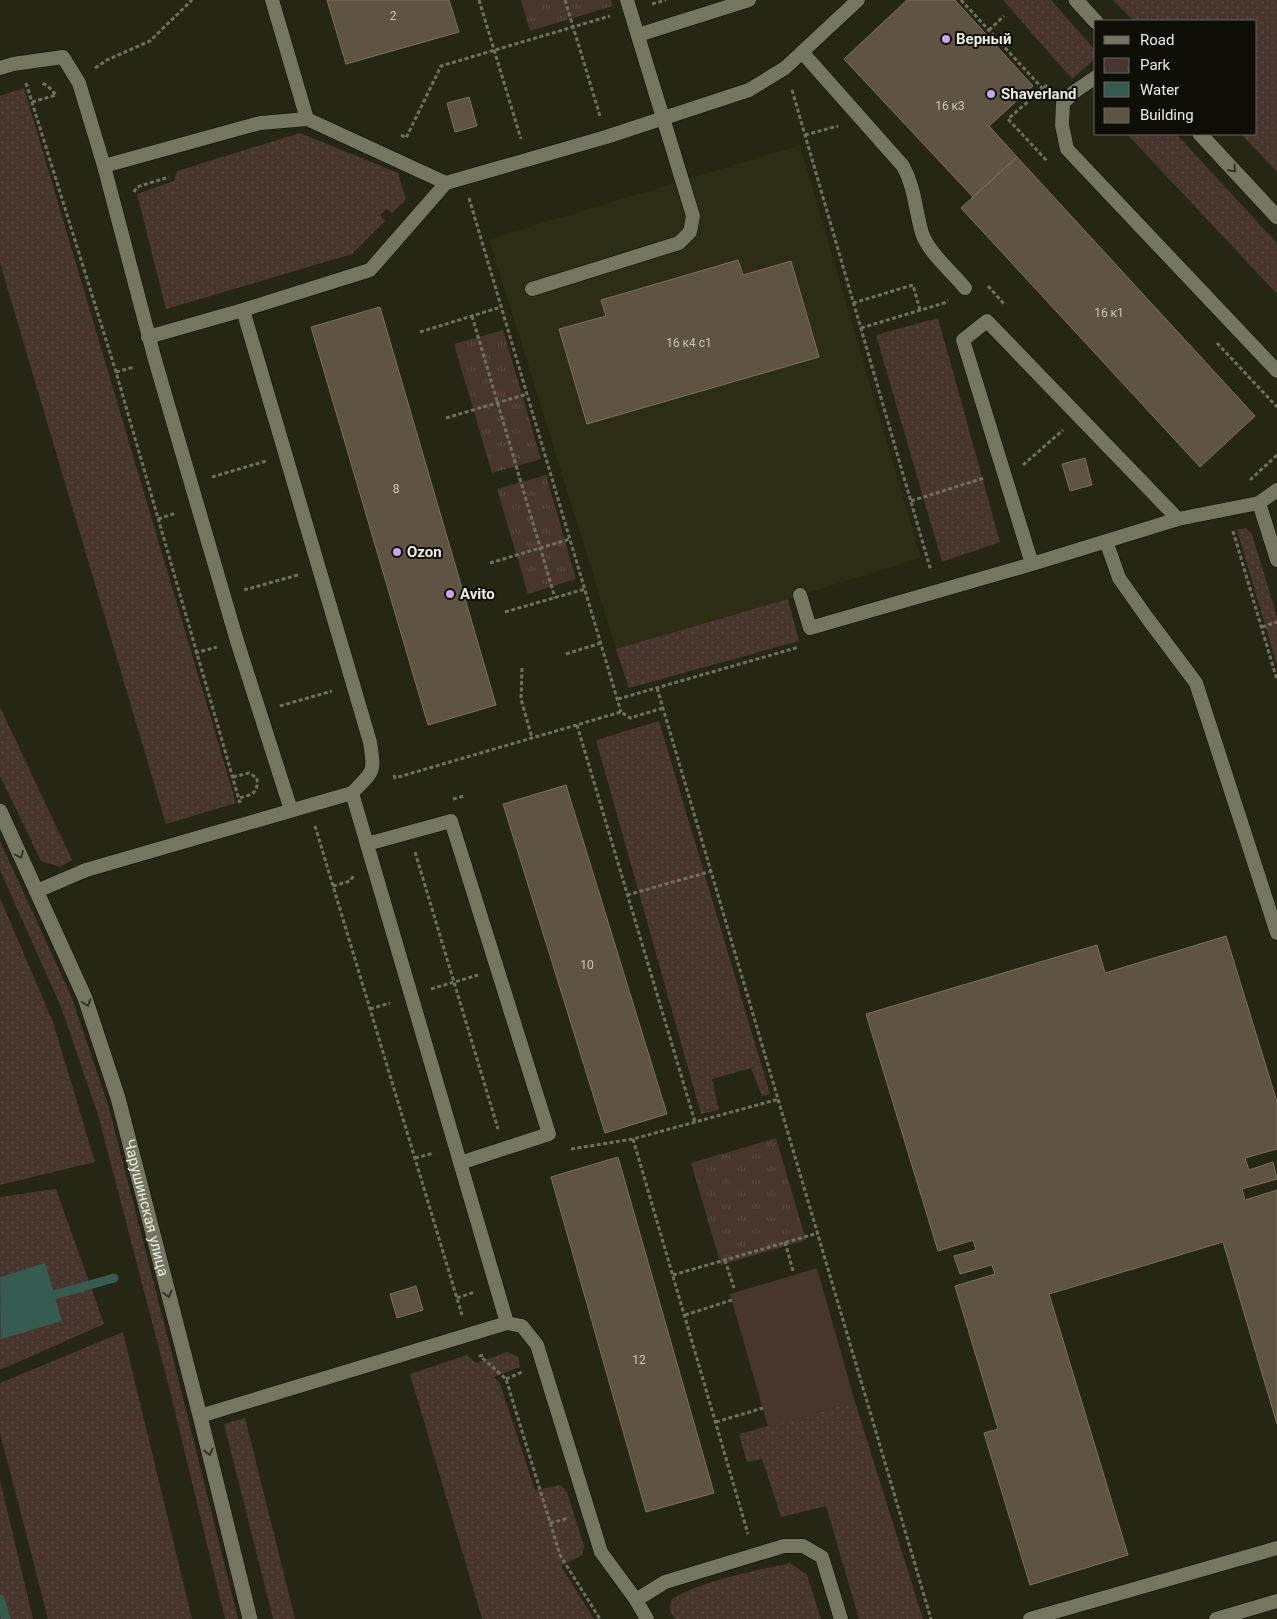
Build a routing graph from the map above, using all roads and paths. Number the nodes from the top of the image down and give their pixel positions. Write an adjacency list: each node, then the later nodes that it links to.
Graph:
1 (192, 0): 24 (path)
2 (272, 0): 30 (lane)
3 (479, 0): 16 (path)
4 (565, 0): 13 (path)
5 (627, 0): 15 (lane)
6 (749, 0): 15 (lane)
7 (858, 0): 17 (lane)
8 (961, 0): 14 (path)
9 (1076, 0): 12 (street)
10 (616, 15): 13 (path)
11 (1004, 16): 14 (path)
12 (1094, 20)
13 (573, 27): 16 (path); 27 (path)
14 (989, 30): 26 (path)
15 (638, 35): 29 (lane)
16 (494, 50): 31 (path); 33 (path)
17 (802, 52): 19 (lane); 42 (lane)
18 (0, 68): 24 (lane)
19 (785, 68): 29 (lane); 44 (path)
20 (1094, 78): 53 (lane)
21 (31, 81): 23 (path)
22 (36, 81): 28 (path)
23 (26, 82): 25 (path); 28 (path)
24 (79, 83): 34 (lane)
25 (17, 85)
26 (1042, 89)
27 (592, 92)
28 (32, 102): 92 (path)
29 (663, 118): 33 (lane); 43 (lane)
30 (307, 119): 34 (lane); 36 (lane)
31 (398, 134)
32 (1201, 135): 41 (street, one-way to 41)
33 (527, 160): 36 (lane)
34 (104, 166): 52 (lane)
35 (169, 177): 38 (path)
36 (446, 183): 47 (lane)
37 (478, 194): 39 (path)
38 (131, 196)
39 (469, 197): 40 (path); 46 (path)
40 (462, 200)
41 (1277, 217)
42 (965, 288): 45 (path); 48 (path)
43 (532, 289)
44 (853, 303): 48 (path); 50 (path)
45 (1006, 306)
46 (501, 307): 49 (path); 54 (path)
47 (243, 310): 52 (lane); 57 (lane)
48 (920, 310): 50 (path)
49 (472, 316): 51 (path); 55 (path)
50 (860, 328): 74 (path)
51 (420, 332)
52 (148, 337): 95 (lane)
53 (1277, 371)
54 (527, 394): 55 (path); 65 (path)
55 (497, 403): 56 (path); 67 (path)
56 (446, 418)
57 (285, 455): 60 (path); 71 (lane)
58 (1277, 455): 59 (path)
59 (1246, 483)
60 (213, 484)
61 (1277, 490): 62 (lane)
62 (1260, 503): 63 (lane); 68 (lane)
63 (1178, 519): 66 (lane); 70 (lane)
64 (1232, 530): 79 (path)
65 (570, 539): 67 (path); 73 (path)
66 (1106, 541): 70 (lane); 106 (lane)
67 (540, 548): 69 (path); 76 (path)
68 (1277, 560)
69 (490, 563)
70 (1032, 564): 74 (lane)
71 (319, 569): 72 (path); 84 (lane)
72 (241, 581)
73 (585, 589): 76 (path); 80 (path)
74 (937, 591): 75 (lane)
75 (800, 595)
76 (555, 598): 77 (path)
77 (505, 612)
78 (1277, 622): 79 (path)
79 (1262, 627): 83 (path)
80 (601, 643): 81 (path); 88 (path)
81 (566, 654)
82 (522, 668): 90 (path)
83 (1277, 680)
84 (353, 685): 86 (path); 91 (lane)
85 (657, 688): 87 (path)
86 (277, 706)
87 (664, 708): 88 (path); 101 (path)
88 (622, 712): 89 (path)
89 (577, 725): 90 (path); 105 (path)
90 (532, 738): 91 (path)
91 (374, 766): 93 (lane)
92 (233, 777): 94 (path); 94 (path)
93 (352, 793): 95 (lane); 100 (lane)
94 (239, 798): 98 (path)
95 (291, 810): 98 (lane)
96 (0, 811): 104 (street, Чарушинская улица, one-way to 104)
97 (314, 822): 103 (path)
98 (246, 823): 104 (lane)
99 (409, 833): 100 (lane); 107 (lane); 108 (path)
100 (368, 844): 109 (lane)
101 (712, 871): 105 (path); 111 (path)
102 (356, 872): 103 (path)
103 (333, 886): 110 (path)
104 (37, 891): 133 (street, Чарушинская улица, one-way to 133)
105 (627, 895): 112 (path)
106 (1277, 933)
107 (497, 969): 108 (path); 114 (lane)
108 (454, 982): 109 (path); 114 (path)
109 (412, 996): 110 (path); 116 (lane)
110 (370, 1009): 124 (path)
111 (778, 1099): 112 (path); 117 (path)
112 (695, 1122): 113 (path)
113 (634, 1139): 115 (path); 121 (path)
114 (504, 1149): 116 (lane)
115 (571, 1149)
116 (460, 1163): 128 (lane)
117 (818, 1233): 118 (path); 143 (path)
118 (785, 1242): 119 (path); 120 (path)
119 (725, 1260): 121 (path); 122 (path)
120 (793, 1271)
121 (673, 1275): 126 (path)
122 (734, 1288)
123 (479, 1297): 124 (path)
124 (457, 1298): 127 (path)
125 (732, 1300): 126 (path)
126 (685, 1315): 134 (path)
127 (462, 1316)
128 (507, 1323): 133 (lane); 137 (lane)
129 (488, 1354): 131 (path)
130 (525, 1370): 131 (path)
131 (506, 1379): 140 (path)
132 (763, 1408): 134 (path)
133 (200, 1416): 139 (street, Чарушинская улица, one-way to 139)
134 (716, 1422): 135 (path)
135 (749, 1537)
136 (1277, 1548): 144 (lane)
137 (636, 1600): 141 (lane); 142 (lane)
138 (1277, 1601): 145 (lane)
139 (250, 1619)
140 (600, 1619)
141 (647, 1619)
142 (841, 1619)
143 (931, 1619)
144 (1030, 1619)
145 (1216, 1619)

